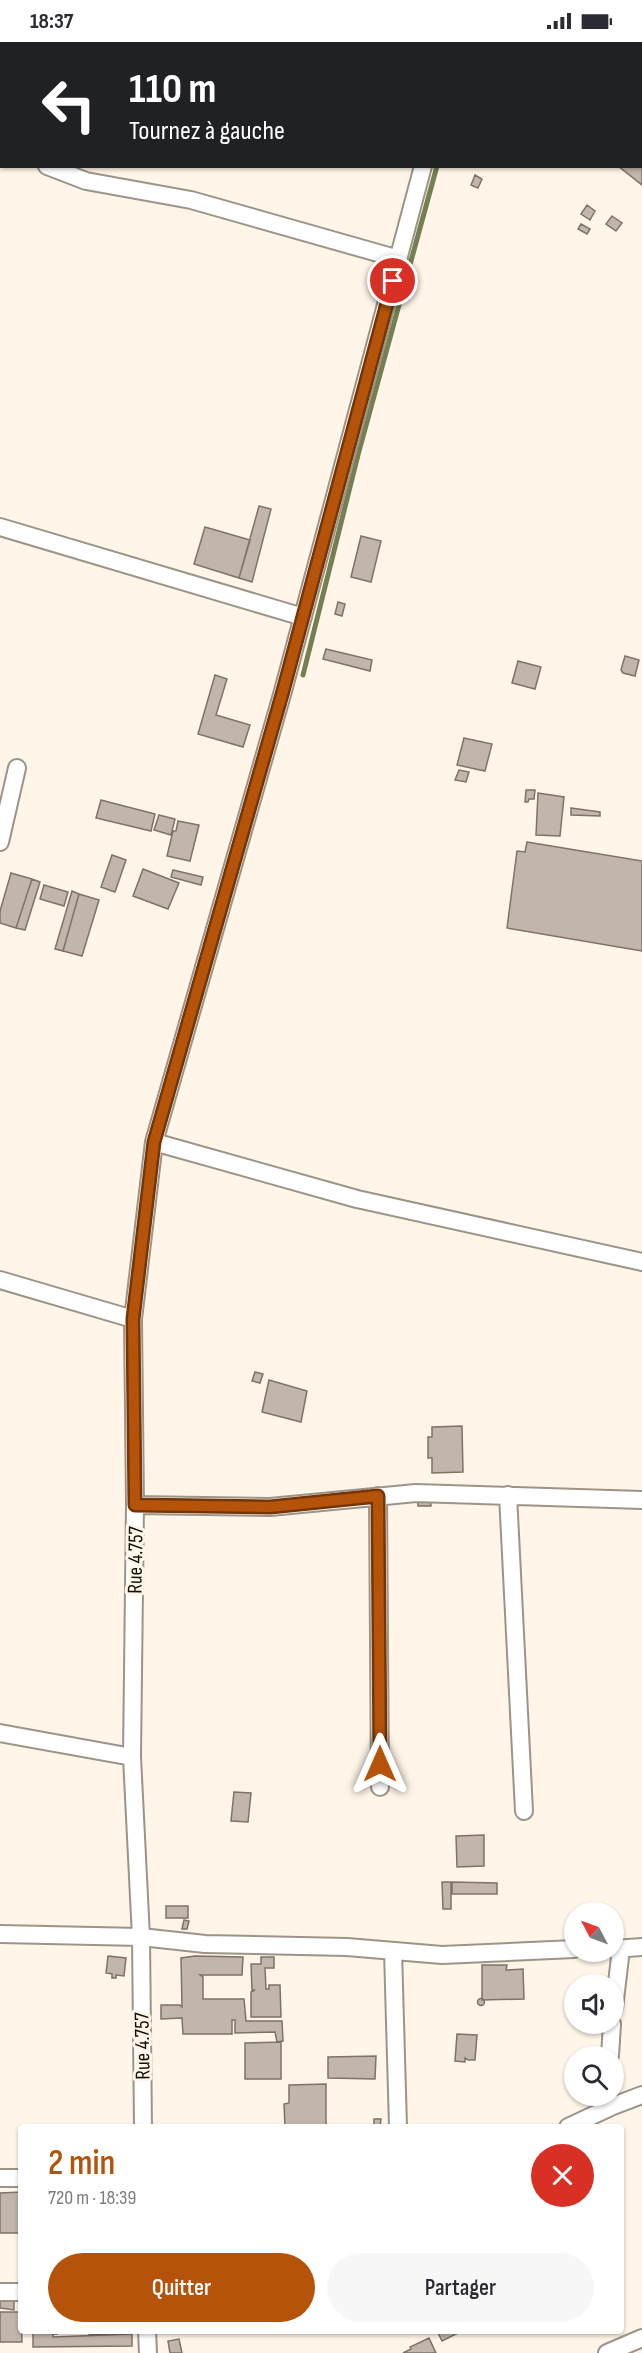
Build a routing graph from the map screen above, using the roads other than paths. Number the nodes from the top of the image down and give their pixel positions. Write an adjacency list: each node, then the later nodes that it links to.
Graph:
1 (52, 168): 3 (street)
2 (422, 168): 3 (street, Rue 4.757)
3 (399, 259): 5 (street, Rue 4.757)
4 (0, 527): 5 (street)
5 (303, 616): 8 (street, Rue 4.757)
6 (17, 768): 7 (street)
7 (0, 842)
8 (154, 1142): 9 (street); 11 (street, Rue 4.757)
9 (642, 1262)
10 (0, 1280): 11 (street)
11 (133, 1319): 15 (street, Rue 4.757)
12 (378, 1496): 13 (street); 15 (street); 18 (street)
13 (508, 1496): 14 (street); 19 (street)
14 (642, 1500)
15 (135, 1505): 17 (street, Rue 4.757)
16 (0, 1733): 17 (street)
17 (132, 1758): 21 (street, Rue 4.757)
18 (380, 1787)
19 (524, 1811)
20 (0, 1934): 21 (street)
21 (141, 1936): 25 (street); 29 (street, Rue 4.757)
22 (642, 1947): 23 (street)
23 (624, 1948)
24 (564, 1949): 25 (street)
25 (393, 1951): 30 (street)
26 (642, 2095): 27 (street)
27 (624, 2099)
28 (604, 2106): 31 (street)
29 (143, 2124)
30 (398, 2124)
31 (573, 2124)
32 (0, 2178): 33 (street)
33 (18, 2178)
34 (0, 2292): 35 (street)
35 (18, 2292)
36 (147, 2334): 38 (street)
37 (637, 2345): 39 (street)
38 (148, 2353)
39 (607, 2353)

